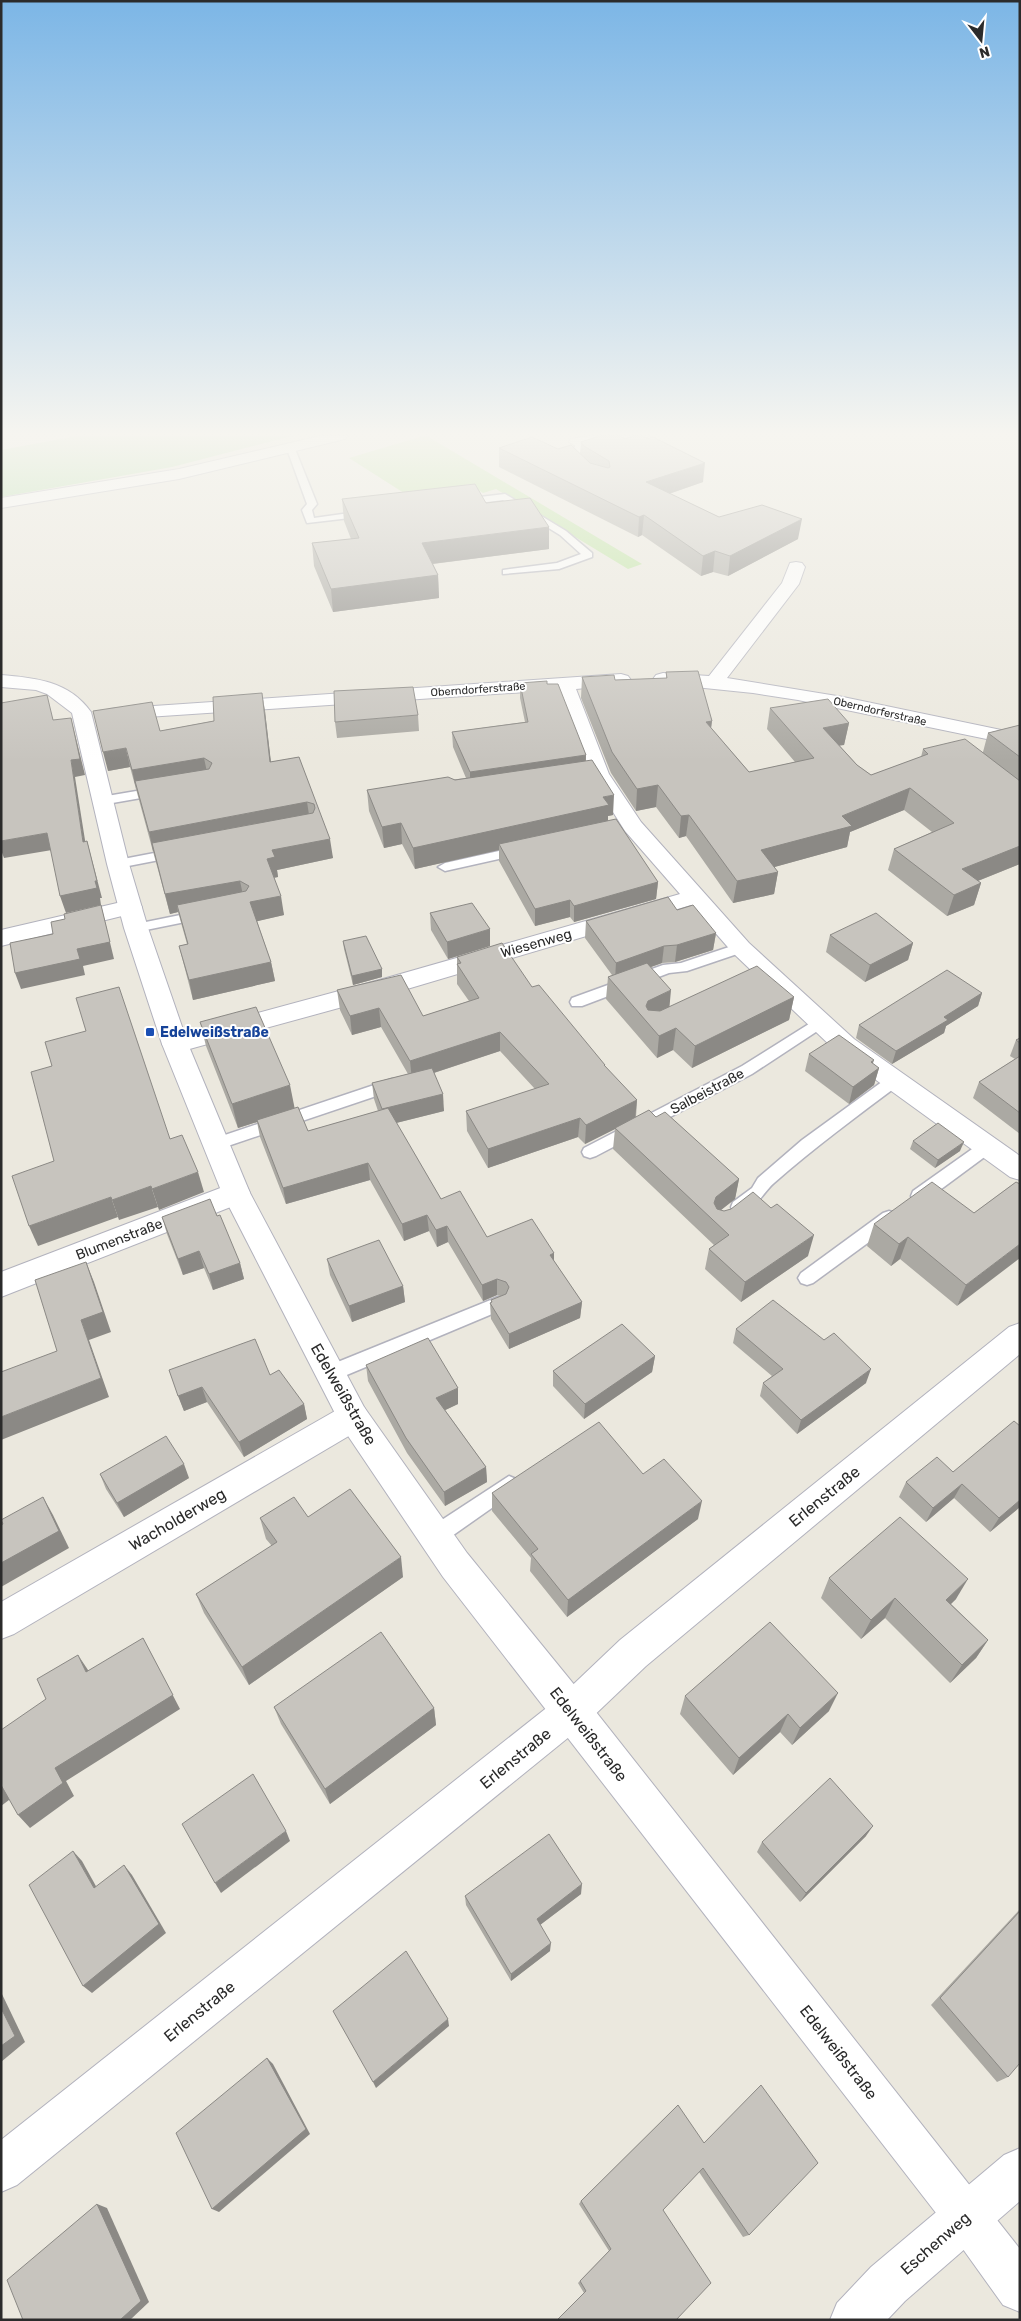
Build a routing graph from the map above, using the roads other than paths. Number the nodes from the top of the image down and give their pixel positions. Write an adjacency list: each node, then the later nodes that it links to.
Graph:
1 (576, 544): 3 (lane)
2 (796, 567): 5 (street)
3 (506, 572)
4 (1, 681): 7 (street)
5 (715, 681): 6 (street, Oberndorferstraße); 8 (street, Oberndorferstraße)
6 (564, 683): 7 (street, Oberndorferstraße); 17 (street)
7 (81, 712): 12 (street, Edelweißstraße)
8 (924, 721): 9 (street, Oberndorferstraße); 10 (street)
9 (1020, 740)
10 (953, 744)
11 (169, 790): 12 (lane)
12 (101, 801): 15 (street, Edelweißstraße)
13 (530, 848): 16 (lane)
14 (185, 851): 15 (lane)
15 (118, 864): 19 (street, Edelweißstraße)
16 (445, 867)
17 (694, 897): 21 (street); 24 (street, Wiesenweg)
18 (217, 911): 19 (lane)
19 (133, 918): 20 (street); 24 (street, Edelweißstraße)
20 (1, 938)
21 (741, 948): 22 (lane); 23 (street)
22 (578, 1002)
23 (820, 1022): 25 (street); 29 (lane, Salbeistraße)
24 (175, 1044): 27 (street, Edelweißstraße)
25 (895, 1080): 28 (street); 32 (lane)
26 (392, 1084): 27 (lane)
27 (216, 1144): 31 (street, Edelweißstraße)
28 (988, 1146): 30 (street); 33 (lane)
29 (590, 1152)
30 (1020, 1170)
31 (236, 1193): 34 (street, Blumenstraße); 37 (street, Edelweißstraße)
32 (728, 1217)
33 (806, 1278)
34 (1, 1285)
35 (498, 1304): 37 (lane)
36 (1020, 1336): 42 (street, Erlenstraße)
37 (330, 1374): 38 (street, Edelweißstraße)
38 (353, 1418): 40 (street, Edelweißstraße); 41 (street, Wacholderweg)
39 (528, 1471): 40 (lane)
40 (435, 1536): 42 (street, Edelweißstraße)
41 (1, 1622)
42 (572, 1712): 43 (street, Erlenstraße); 45 (street, Edelweißstraße)
43 (1, 2169)
44 (1020, 2171): 45 (street, Eschenweg)
45 (966, 2215): 46 (street, Edelweißstraße); 47 (street, Eschenweg)
46 (1020, 2288)
47 (854, 2320)

